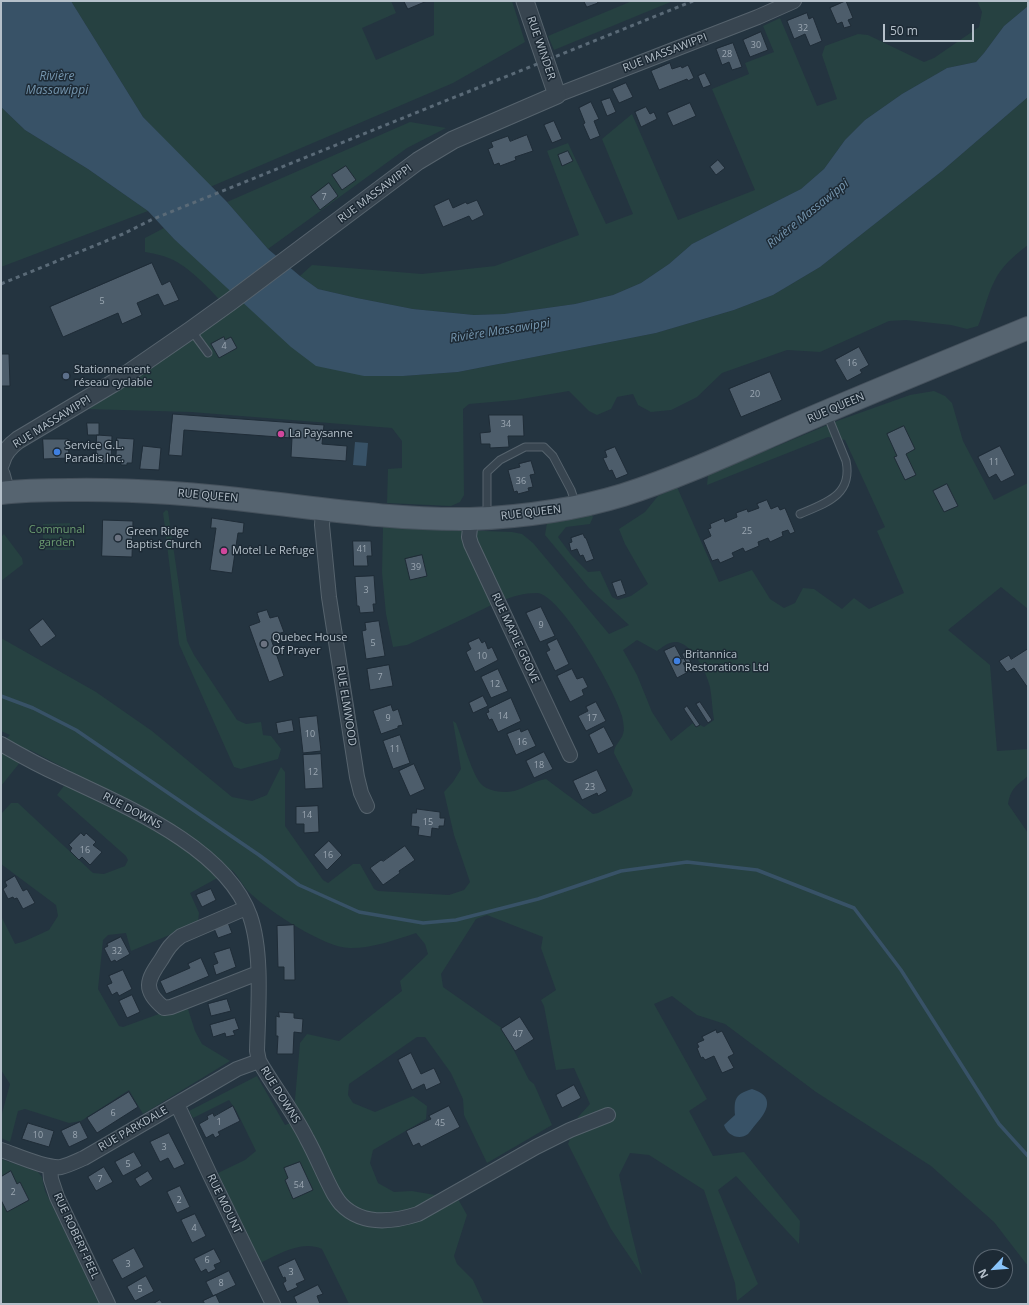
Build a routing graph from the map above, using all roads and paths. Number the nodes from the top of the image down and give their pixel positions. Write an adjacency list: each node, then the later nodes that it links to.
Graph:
1 (525, 1): 3 (street, RUE WINDER)
2 (794, 1): 3 (street, RUE MASSAWIPPI)
3 (557, 95): 5 (street, RUE MASSAWIPPI)
4 (1028, 328): 7 (main road, RUE QUEEN)
5 (191, 330): 6 (lane); 8 (street, RUE MASSAWIPPI)
6 (208, 353)
7 (826, 412): 10 (main road, RUE QUEEN); 12 (lane)
8 (1, 463)
9 (3, 487): 11 (main road, RUE QUEEN)
10 (576, 506): 13 (main road, RUE QUEEN); 13 (lane)
11 (323, 510): 13 (main road, RUE QUEEN); 16 (street, RUE ELMWOOD)
12 (800, 514)
13 (479, 518): 15 (street, RUE MAPLE GROVE)
14 (1, 744): 17 (street, RUE DOWNS)
15 (570, 755)
16 (367, 806)
17 (246, 908): 18 (street, RUE DOWNS); 18 (street)
18 (258, 973): 19 (street, RUE DOWNS)
19 (259, 1060): 20 (street, RUE PARKDALE); 21 (street, RUE DOWNS)
20 (177, 1104): 23 (street, RUE PARKDALE); 25 (street, RUE MOUNT)
21 (608, 1115)
22 (1, 1150): 23 (street, RUE PARKDALE)
23 (50, 1167): 24 (street, RUE ROBERT-PEEL)
24 (108, 1304)
25 (273, 1304)

